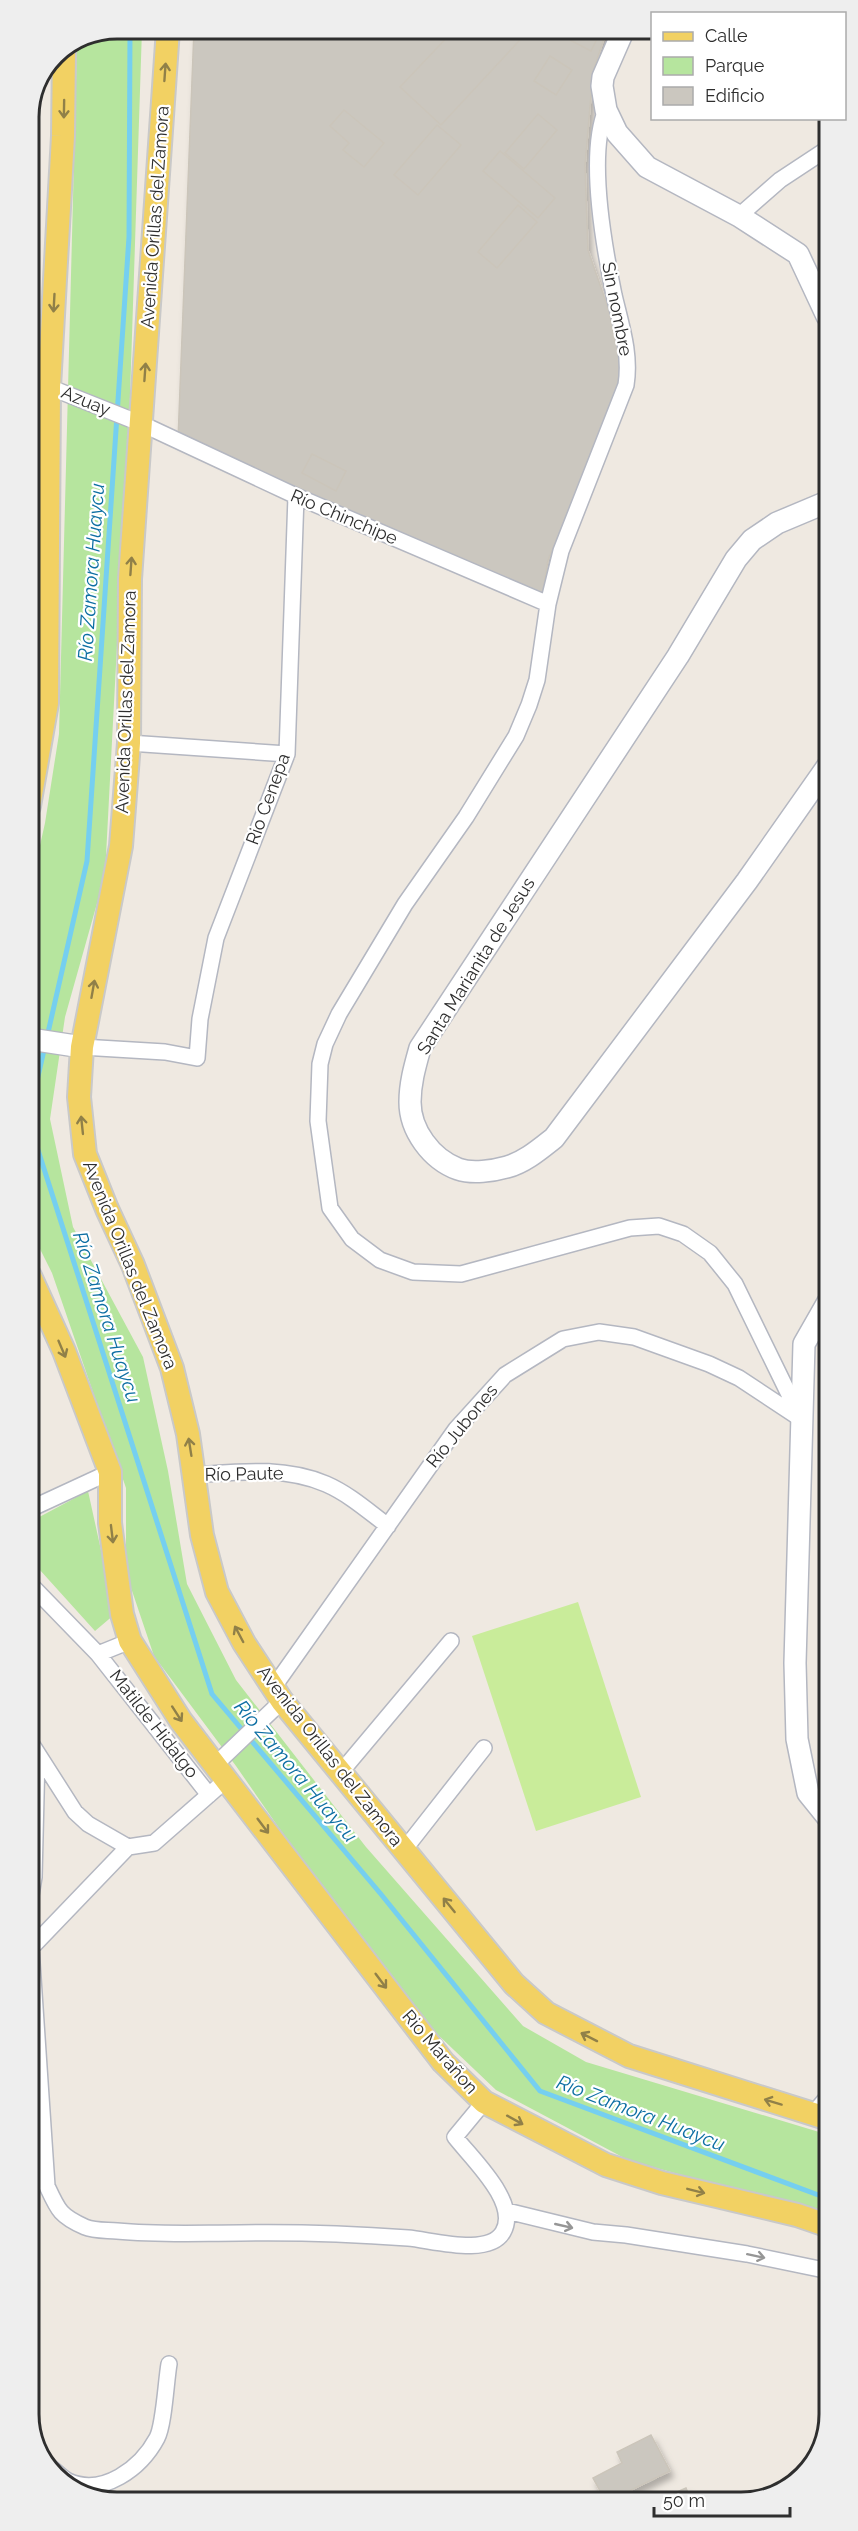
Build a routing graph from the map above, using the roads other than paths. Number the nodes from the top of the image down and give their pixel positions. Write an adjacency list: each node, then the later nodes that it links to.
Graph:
1 (162, 39): 9 (main road, Avenida Orillas del Zamora, one-way to 1)
2 (620, 39): 4 (main road)
3 (64, 60): 8 (main road, one-way to 8)
4 (606, 110): 6 (main road); 12 (street, Sin nombre)
5 (819, 154): 6 (street)
6 (739, 216): 7 (main road)
7 (819, 299)
8 (46, 386): 9 (street, Azuay); 13 (main road)
9 (133, 421): 10 (street, Río Chinchipe); 15 (main road, Avenida Orillas del Zamora, one-way to 9)
10 (296, 496): 12 (street, Río Chinchipe); 17 (street, Rio Cenepa)
11 (819, 505): 18 (main road, Santa Marianita de Jesus)
12 (548, 604): 23 (street, Sin nombre)
13 (47, 614): 14 (street); 16 (main road)
14 (39, 634)
15 (129, 743): 17 (street); 20 (main road, Avenida Orillas del Zamora, one-way to 15)
16 (39, 754)
17 (287, 754): 20 (street, Rio Cenepa)
18 (819, 778)
19 (39, 1040): 20 (main road)
20 (74, 1045): 25 (main road, Avenida Orillas del Zamora, one-way to 20)
21 (39, 1296): 24 (main road, one-way to 24)
22 (819, 1318): 23 (main road)
23 (801, 1419): 27 (street, Río Jubones); 38 (main road)
24 (110, 1472): 26 (street); 29 (main road, Rio Marañon, one-way to 29)
25 (194, 1475): 27 (street, Río Paute); 32 (main road, Avenida Orillas del Zamora, one-way to 25)
26 (39, 1505)
27 (387, 1526): 32 (street, Río Jubones)
28 (39, 1593): 31 (street, Matilde Hidalgo)
29 (130, 1641): 31 (street, Matilde Hidalgo); 35 (main road, Rio Marañon, one-way to 35)
30 (451, 1641): 36 (street)
31 (98, 1653): 37 (street, Matilde Hidalgo)
32 (278, 1694): 35 (street, Río Jubones); 36 (main road, Avenida Orillas del Zamora)
33 (484, 1748): 40 (street)
34 (39, 1758): 39 (street)
35 (221, 1772): 37 (street, Río Jubones); 43 (main road, Rio Marañon, one-way to 43)
36 (341, 1772): 40 (main road, Avenida Orillas del Zamora)
37 (209, 1795): 39 (street, Río Jubones)
38 (819, 1807)
39 (128, 1847): 41 (street)
40 (404, 1850): 44 (main road, Avenida Orillas del Zamora, one-way to 40)
41 (39, 1940)
42 (39, 2067): 45 (street)
43 (484, 2102): 45 (street); 46 (main road, Rio Marañon, one-way to 46)
44 (819, 2115)
45 (507, 2211): 47 (street, one-way to 47)
46 (819, 2223)
47 (819, 2269)
48 (169, 2364): 49 (street)
49 (82, 2483)

